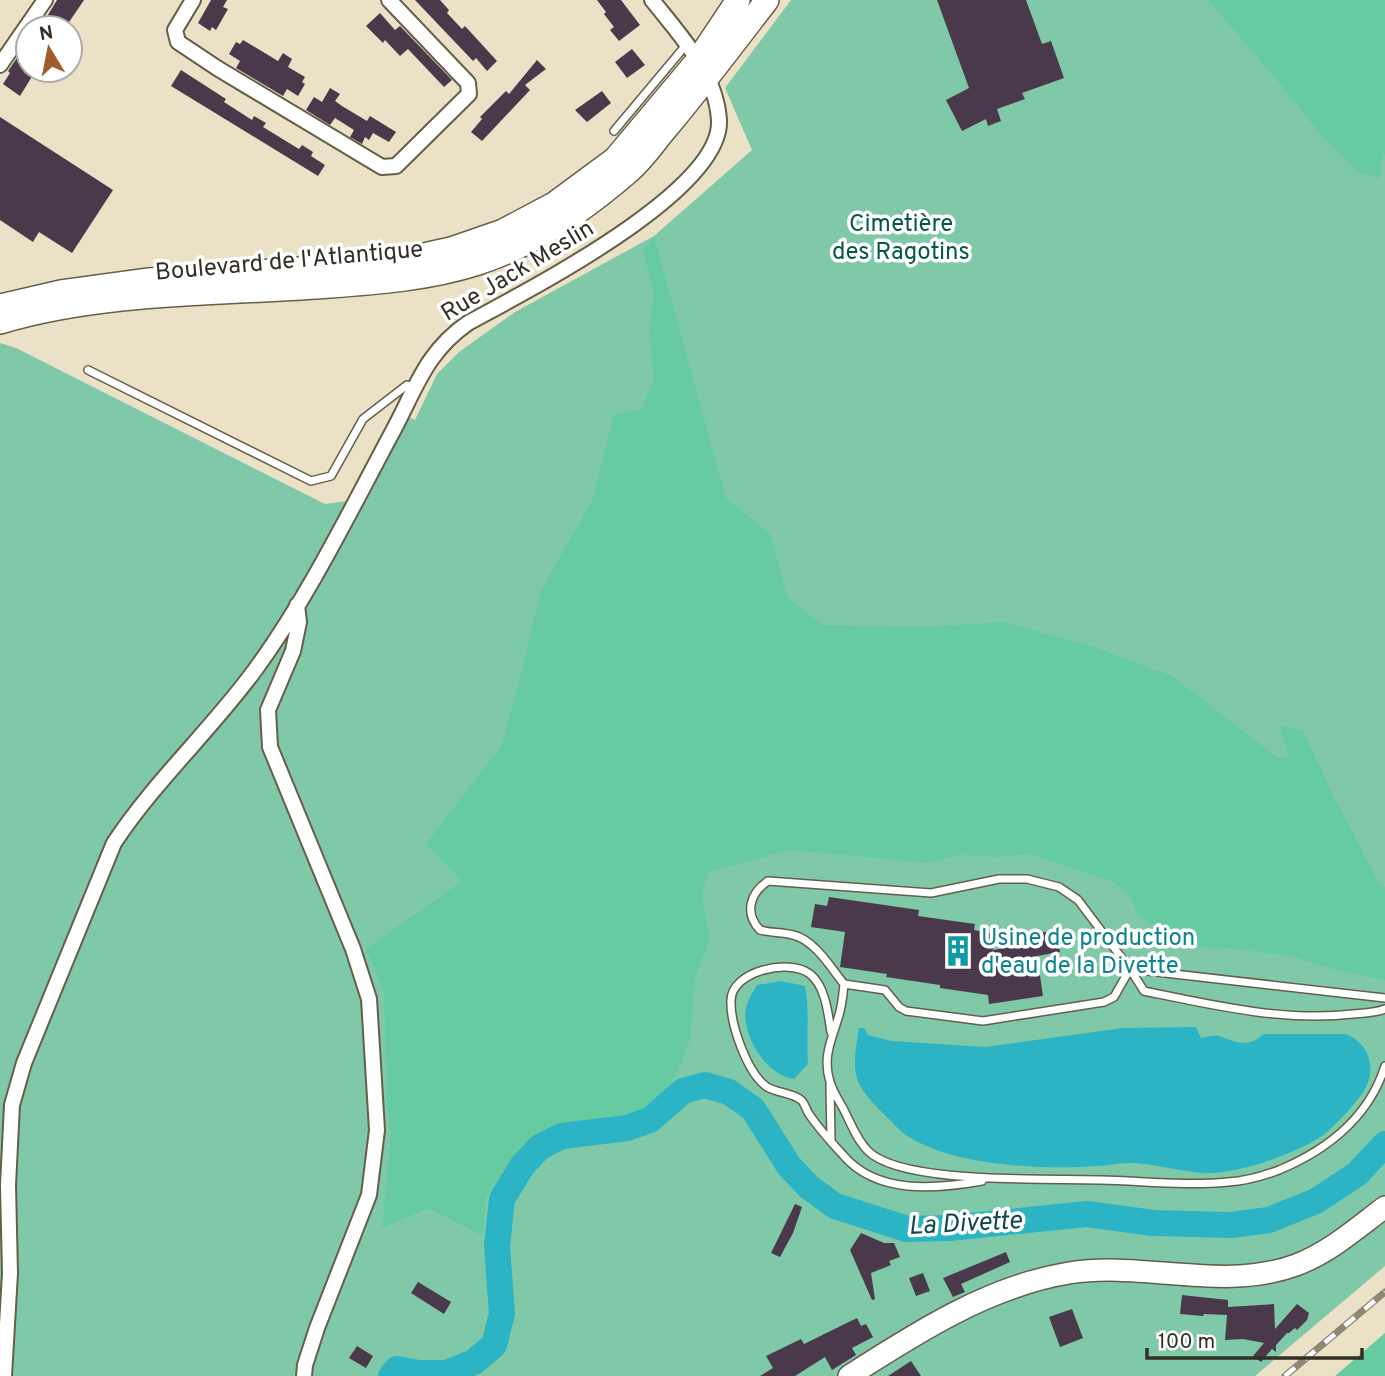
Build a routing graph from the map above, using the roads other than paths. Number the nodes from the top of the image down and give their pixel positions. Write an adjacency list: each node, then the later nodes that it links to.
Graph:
1 (45, 0): 8 (street)
2 (193, 0): 3 (street)
3 (389, 0)
4 (652, 0): 7 (street, Rue Jack Meslin)
5 (738, 0): 7 (main road, Boulevard de l'Atlantique)
6 (767, 0): 7 (main road, Boulevard de l'Atlantique)
7 (697, 61): 9 (lane); 10 (main road, Boulevard de l'Atlantique); 11 (main road, Boulevard de l'Atlantique); 13 (street, Rue Jack Meslin)
8 (0, 65)
9 (614, 131)
10 (0, 306)
11 (0, 322)
12 (88, 370): 13 (lane)
13 (413, 388): 14 (street, Rue Jack Meslin)
14 (297, 605): 25 (street, Rue Jack Meslin); 26 (street)
15 (1130, 969): 16 (lane); 16 (lane); 17 (lane); 18 (lane)
16 (844, 984): 19 (lane)
17 (1385, 998)
18 (1385, 1009)
19 (832, 1033): 21 (lane); 22 (lane)
20 (1385, 1066): 23 (lane)
21 (830, 1081): 22 (lane); 23 (lane)
22 (831, 1141): 23 (lane)
23 (989, 1179)
24 (1385, 1206): 27 (main road)
25 (4, 1376)
26 (304, 1376)
27 (849, 1376)

